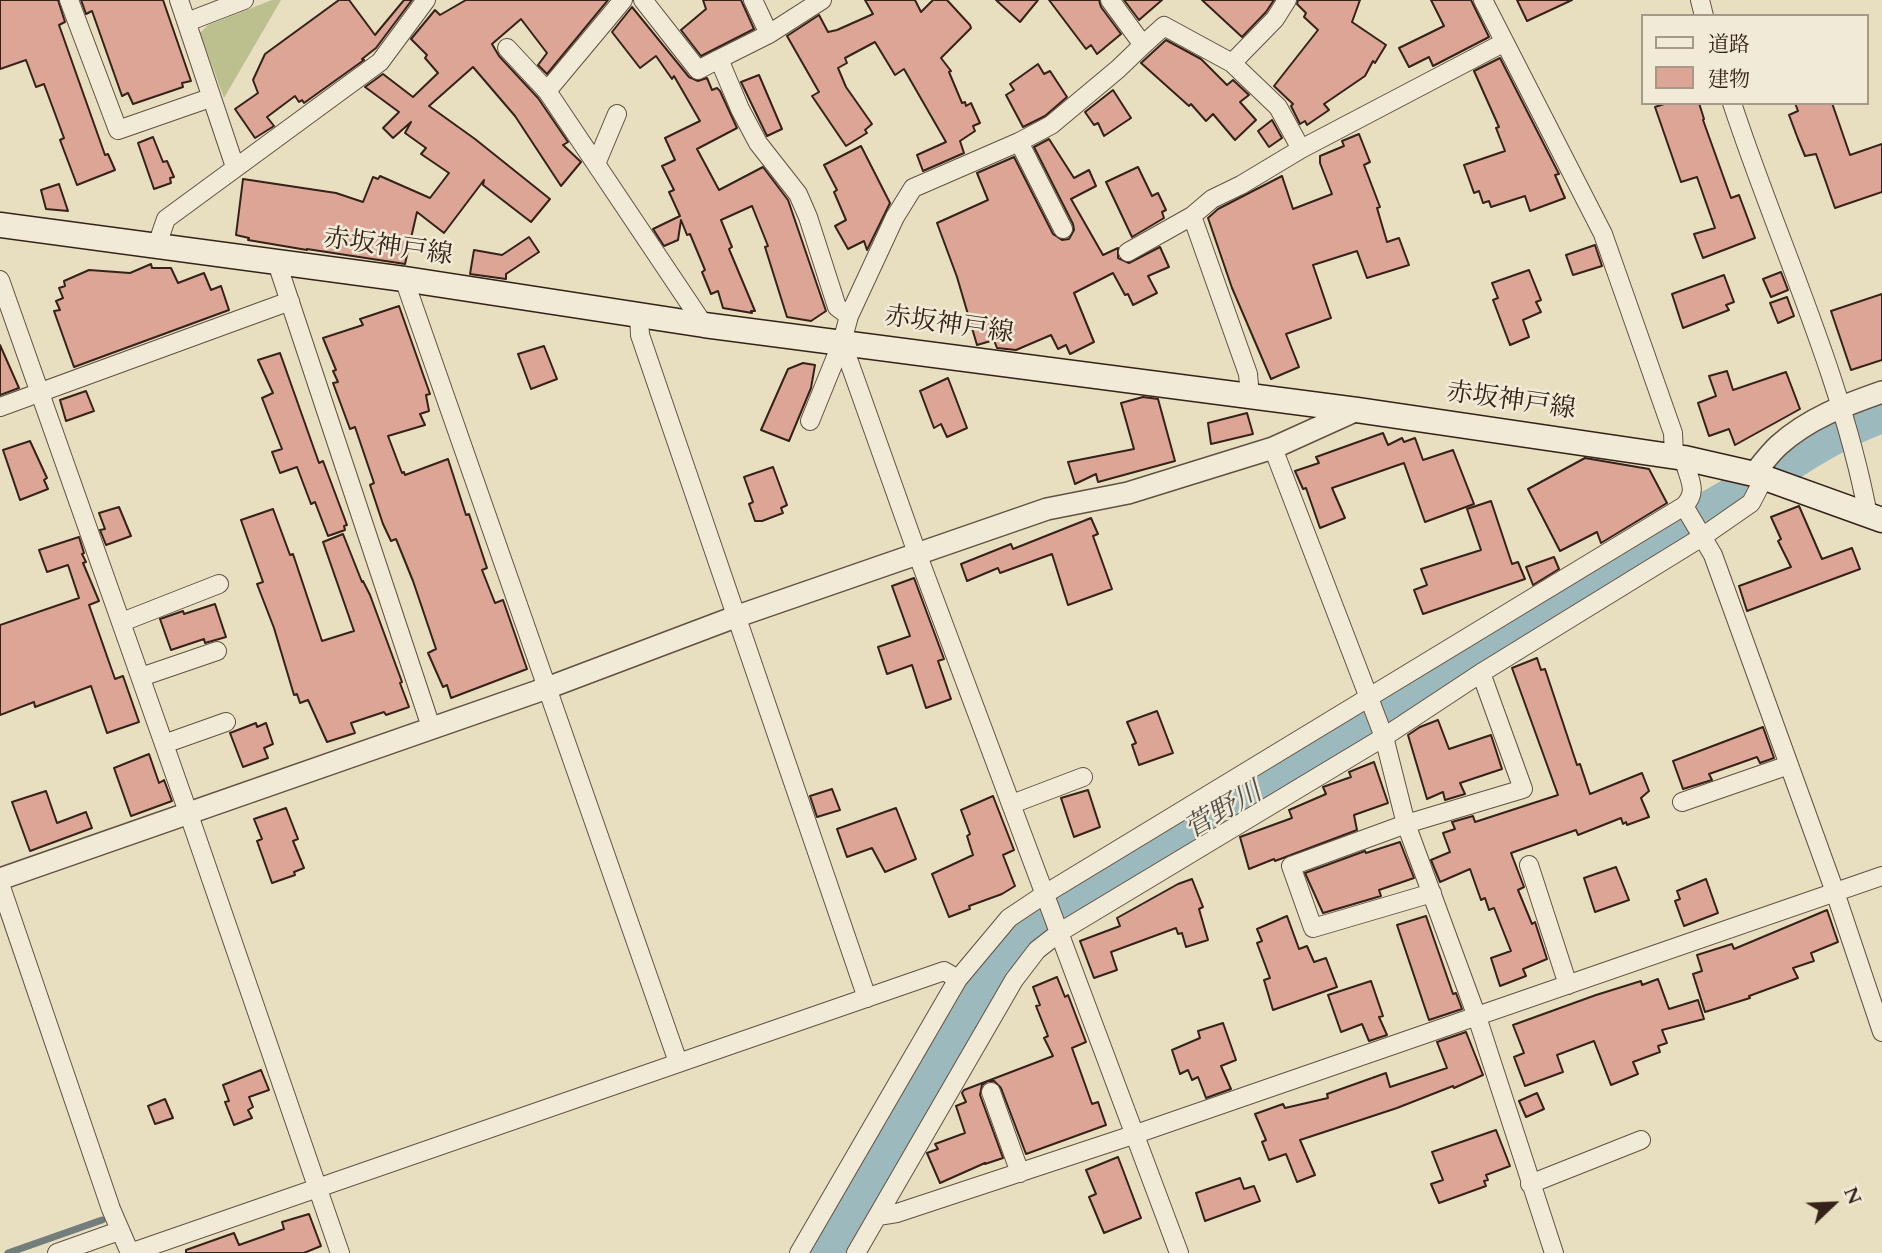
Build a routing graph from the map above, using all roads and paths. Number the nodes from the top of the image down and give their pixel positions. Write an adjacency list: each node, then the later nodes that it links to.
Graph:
1 (69, 0): 20 (street)
2 (179, 0): 12 (street)
3 (244, 0): 12 (street)
4 (426, 0): 26 (street)
5 (623, 0): 19 (street)
6 (643, 0): 17 (street)
7 (753, 0): 13 (street)
8 (822, 0): 13 (street)
9 (1110, 0): 15 (street)
10 (1287, 0): 18 (street)
11 (1483, 0): 14 (street)
12 (187, 22): 20 (street)
13 (769, 34): 17 (street)
14 (1503, 43): 24 (street); 49 (street)
15 (1143, 45): 18 (street); 23 (street)
16 (507, 48): 19 (street)
17 (719, 58): 37 (street)
18 (1232, 63): 24 (street)
19 (547, 91): 25 (street)
20 (210, 98): 26 (street)
21 (1733, 105): 45 (street)
22 (617, 114): 25 (street)
23 (1018, 142): 29 (street); 37 (street)
24 (1301, 149): 27 (street)
25 (596, 164): 39 (street)
26 (235, 167): 30 (street)
27 (1192, 216): 31 (street); 43 (street)
28 (0, 225): 30 (main road, 赤坂神戸線)
29 (1063, 229)
30 (157, 245): 32 (main road, 赤坂神戸線)
31 (1128, 252)
32 (277, 263): 33 (main road, 赤坂神戸線); 35 (street)
33 (404, 279): 36 (main road, 赤坂神戸線); 61 (street)
34 (0, 280): 38 (street)
35 (290, 301): 42 (street); 64 (street)
36 (639, 315): 39 (main road, 赤坂神戸線); 56 (street)
37 (849, 316): 40 (street)
38 (6, 317): 42 (street)
39 (704, 325): 40 (main road, 赤坂神戸線)
40 (842, 342): 43 (main road, 赤坂神戸線); 47 (street); 54 (street)
41 (1882, 392): 45 (street)
42 (41, 393): 44 (street); 57 (street)
43 (1250, 396): 46 (main road, 赤坂神戸線)
44 (0, 407)
45 (1840, 408): 50 (street); 52 (street)
46 (1357, 410): 48 (street); 49 (main road, 赤坂神戸線)
47 (810, 421)
48 (1273, 448): 54 (street); 62 (street)
49 (1679, 457): 50 (main road, 赤坂神戸線); 51 (street)
50 (1759, 476): 52 (main road, 赤坂神戸線); 53 (street)
51 (1686, 510): 53 (street); 62 (street)
52 (1875, 517)
53 (1700, 534): 59 (street); 66 (street)
54 (917, 554): 56 (street); 69 (street)
55 (219, 584): 57 (street)
56 (735, 617): 61 (street); 81 (street)
57 (122, 622): 60 (street)
58 (217, 651): 60 (street)
59 (1481, 673): 62 (street); 71 (street)
60 (141, 677): 65 (street)
61 (547, 688): 64 (street); 84 (street)
62 (1377, 720): 71 (street); 77 (street); 78 (street)
63 (226, 722): 65 (street)
64 (432, 727): 70 (street)
65 (164, 744): 70 (street)
66 (1789, 765): 68 (street); 76 (street)
67 (1083, 777): 69 (street)
68 (1682, 802)
69 (1012, 804): 77 (street)
70 (188, 812): 74 (street); 90 (street)
71 (1406, 824): 75 (street); 75 (street)
72 (1529, 865): 80 (street)
73 (1882, 876): 76 (street)
74 (0, 882): 92 (street)
75 (1432, 892): 82 (street)
76 (1835, 892): 80 (street); 83 (street)
77 (1045, 894): 78 (street); 79 (street)
78 (1060, 932): 86 (street); 91 (street)
79 (958, 979): 81 (street); 96 (street)
80 (1568, 985): 82 (street)
81 (867, 998): 84 (street)
82 (1477, 1017): 86 (street); 89 (street)
83 (1882, 1032)
84 (678, 1062): 90 (street)
85 (991, 1092): 88 (street)
86 (1136, 1135): 88 (street); 98 (street)
87 (1641, 1140): 89 (street)
88 (1020, 1173): 91 (street)
89 (1530, 1184): 99 (street)
90 (317, 1188): 94 (street); 95 (street)
91 (878, 1216): 97 (street)
92 (119, 1231): 93 (street); 94 (street)
93 (57, 1253)
94 (130, 1253)
95 (340, 1253)
96 (799, 1253)
97 (856, 1253)
98 (1179, 1253)
99 (1554, 1253)

